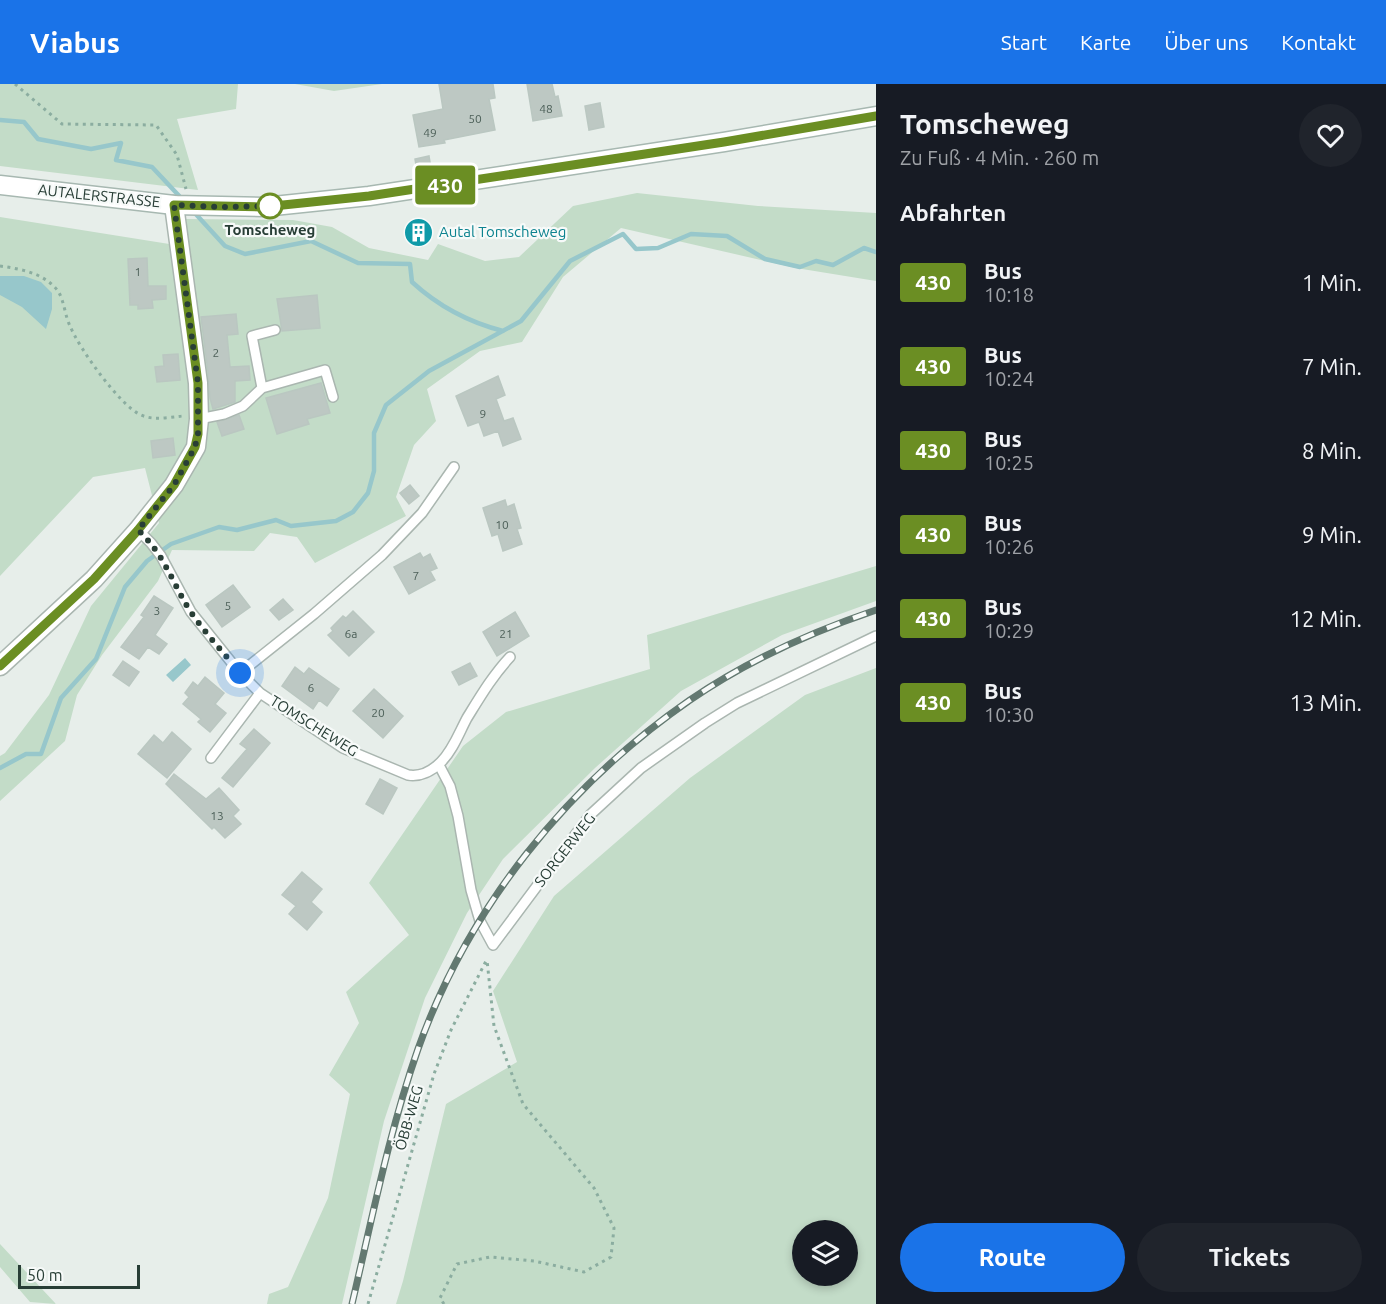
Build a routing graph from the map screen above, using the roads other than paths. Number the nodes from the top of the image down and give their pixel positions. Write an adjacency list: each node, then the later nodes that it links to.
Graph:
1 (876, 116): 3 (main road, AUTALERSTRASSE)
2 (0, 185): 3 (main road, AUTALERSTRASSE)
3 (185, 205): 7 (main road)
4 (274, 330): 5 (lane)
5 (262, 388): 6 (lane); 7 (lane)
6 (333, 397)
7 (199, 416): 9 (main road)
8 (454, 467): 13 (lane)
9 (138, 530): 12 (main road); 13 (lane, TOMSCHEWEG)
10 (876, 636): 16 (lane, SORGERWEG)
11 (510, 657): 16 (lane)
12 (0, 666)
13 (240, 673): 14 (lane, TOMSCHEWEG)
14 (260, 693): 15 (lane); 16 (lane, TOMSCHEWEG)
15 (212, 758)
16 (439, 765)

